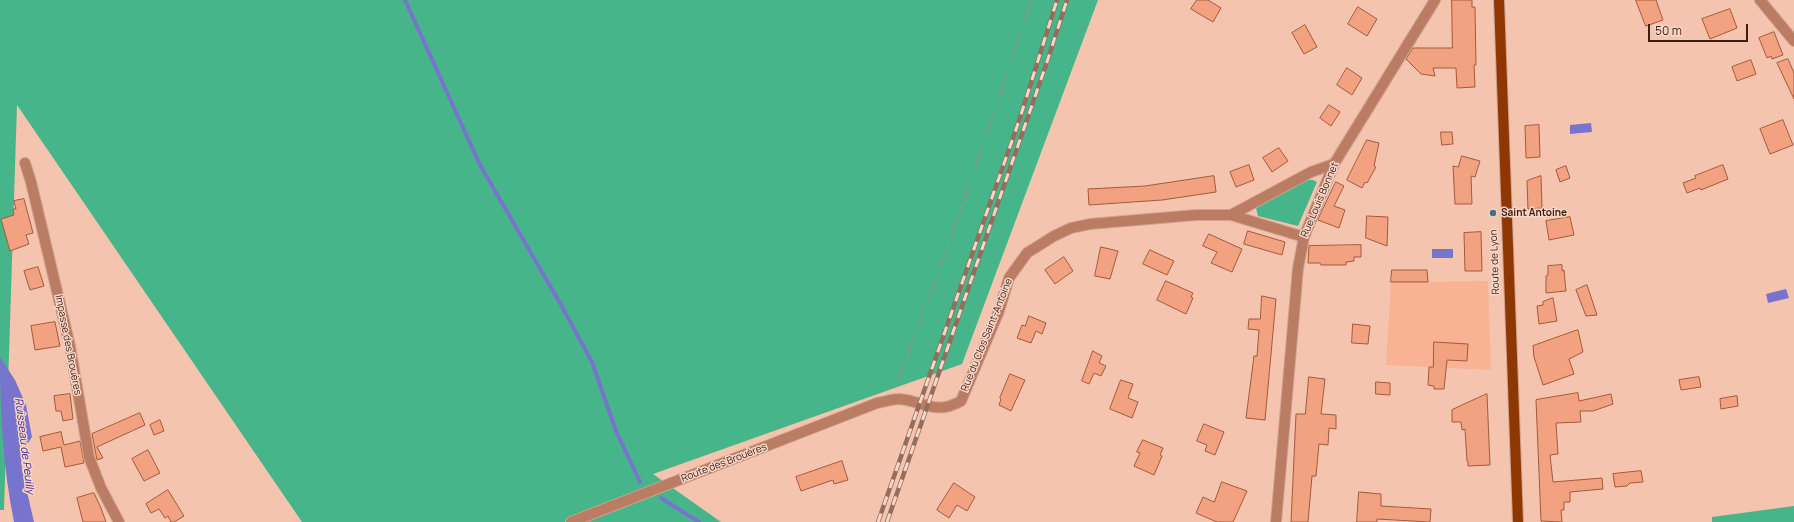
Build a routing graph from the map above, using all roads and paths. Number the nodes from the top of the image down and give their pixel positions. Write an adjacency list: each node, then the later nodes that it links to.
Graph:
1 (1031, 0): 10 (path)
2 (1435, 0): 7 (street, Rue Louis Bonnet)
3 (1499, 0): 15 (main road, Route de Lyon)
4 (1760, 0): 5 (street)
5 (1794, 41)
6 (25, 163): 12 (street, Impasse des Brouères)
7 (1334, 164): 8 (street, Rue du Clos Saint-Antoine); 9 (street, Rue Louis Bonnet)
8 (1231, 214): 9 (street, Rue du Clos Saint-Antoine); 10 (street, Rue du Clos Saint-Antoine)
9 (1304, 237): 14 (street, Rue Louis Bonnet)
10 (889, 401): 11 (street, Rue du Clos Saint-Antoine)
11 (877, 403): 13 (street, Route des Brouères)
12 (119, 522)
13 (571, 522)
14 (1276, 522)
15 (1518, 522)

